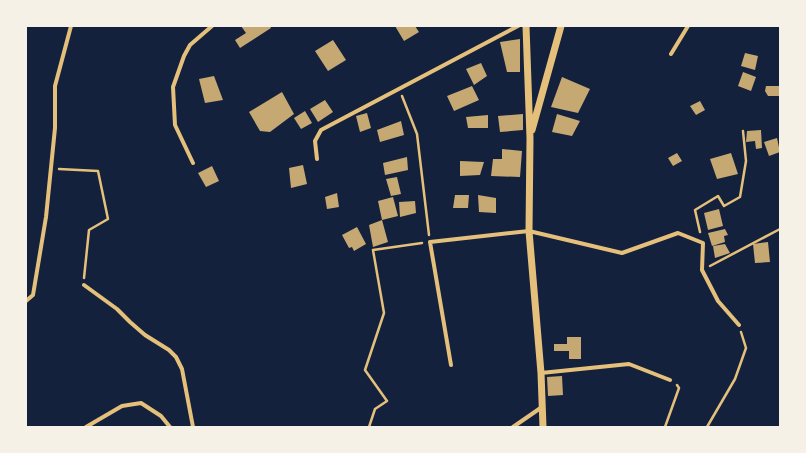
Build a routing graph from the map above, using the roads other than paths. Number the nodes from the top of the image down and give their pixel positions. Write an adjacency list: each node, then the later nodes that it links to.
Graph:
1 (71, 26): 13 (street)
2 (212, 26): 10 (street)
3 (518, 26): 9 (street)
4 (526, 26): 8 (street)
5 (561, 26): 8 (street)
6 (688, 26): 7 (street)
7 (671, 54)
8 (530, 138): 11 (street)
9 (317, 159)
10 (193, 163)
11 (529, 231): 14 (street); 15 (street); 16 (street)
12 (84, 285): 21 (street)
13 (26, 301)
14 (739, 325)
15 (451, 365)
16 (541, 373): 17 (street); 18 (street)
17 (670, 380)
18 (542, 407): 22 (street); 23 (street)
19 (86, 427): 20 (street)
20 (170, 427)
21 (193, 427)
22 (513, 427)
23 (543, 427)

